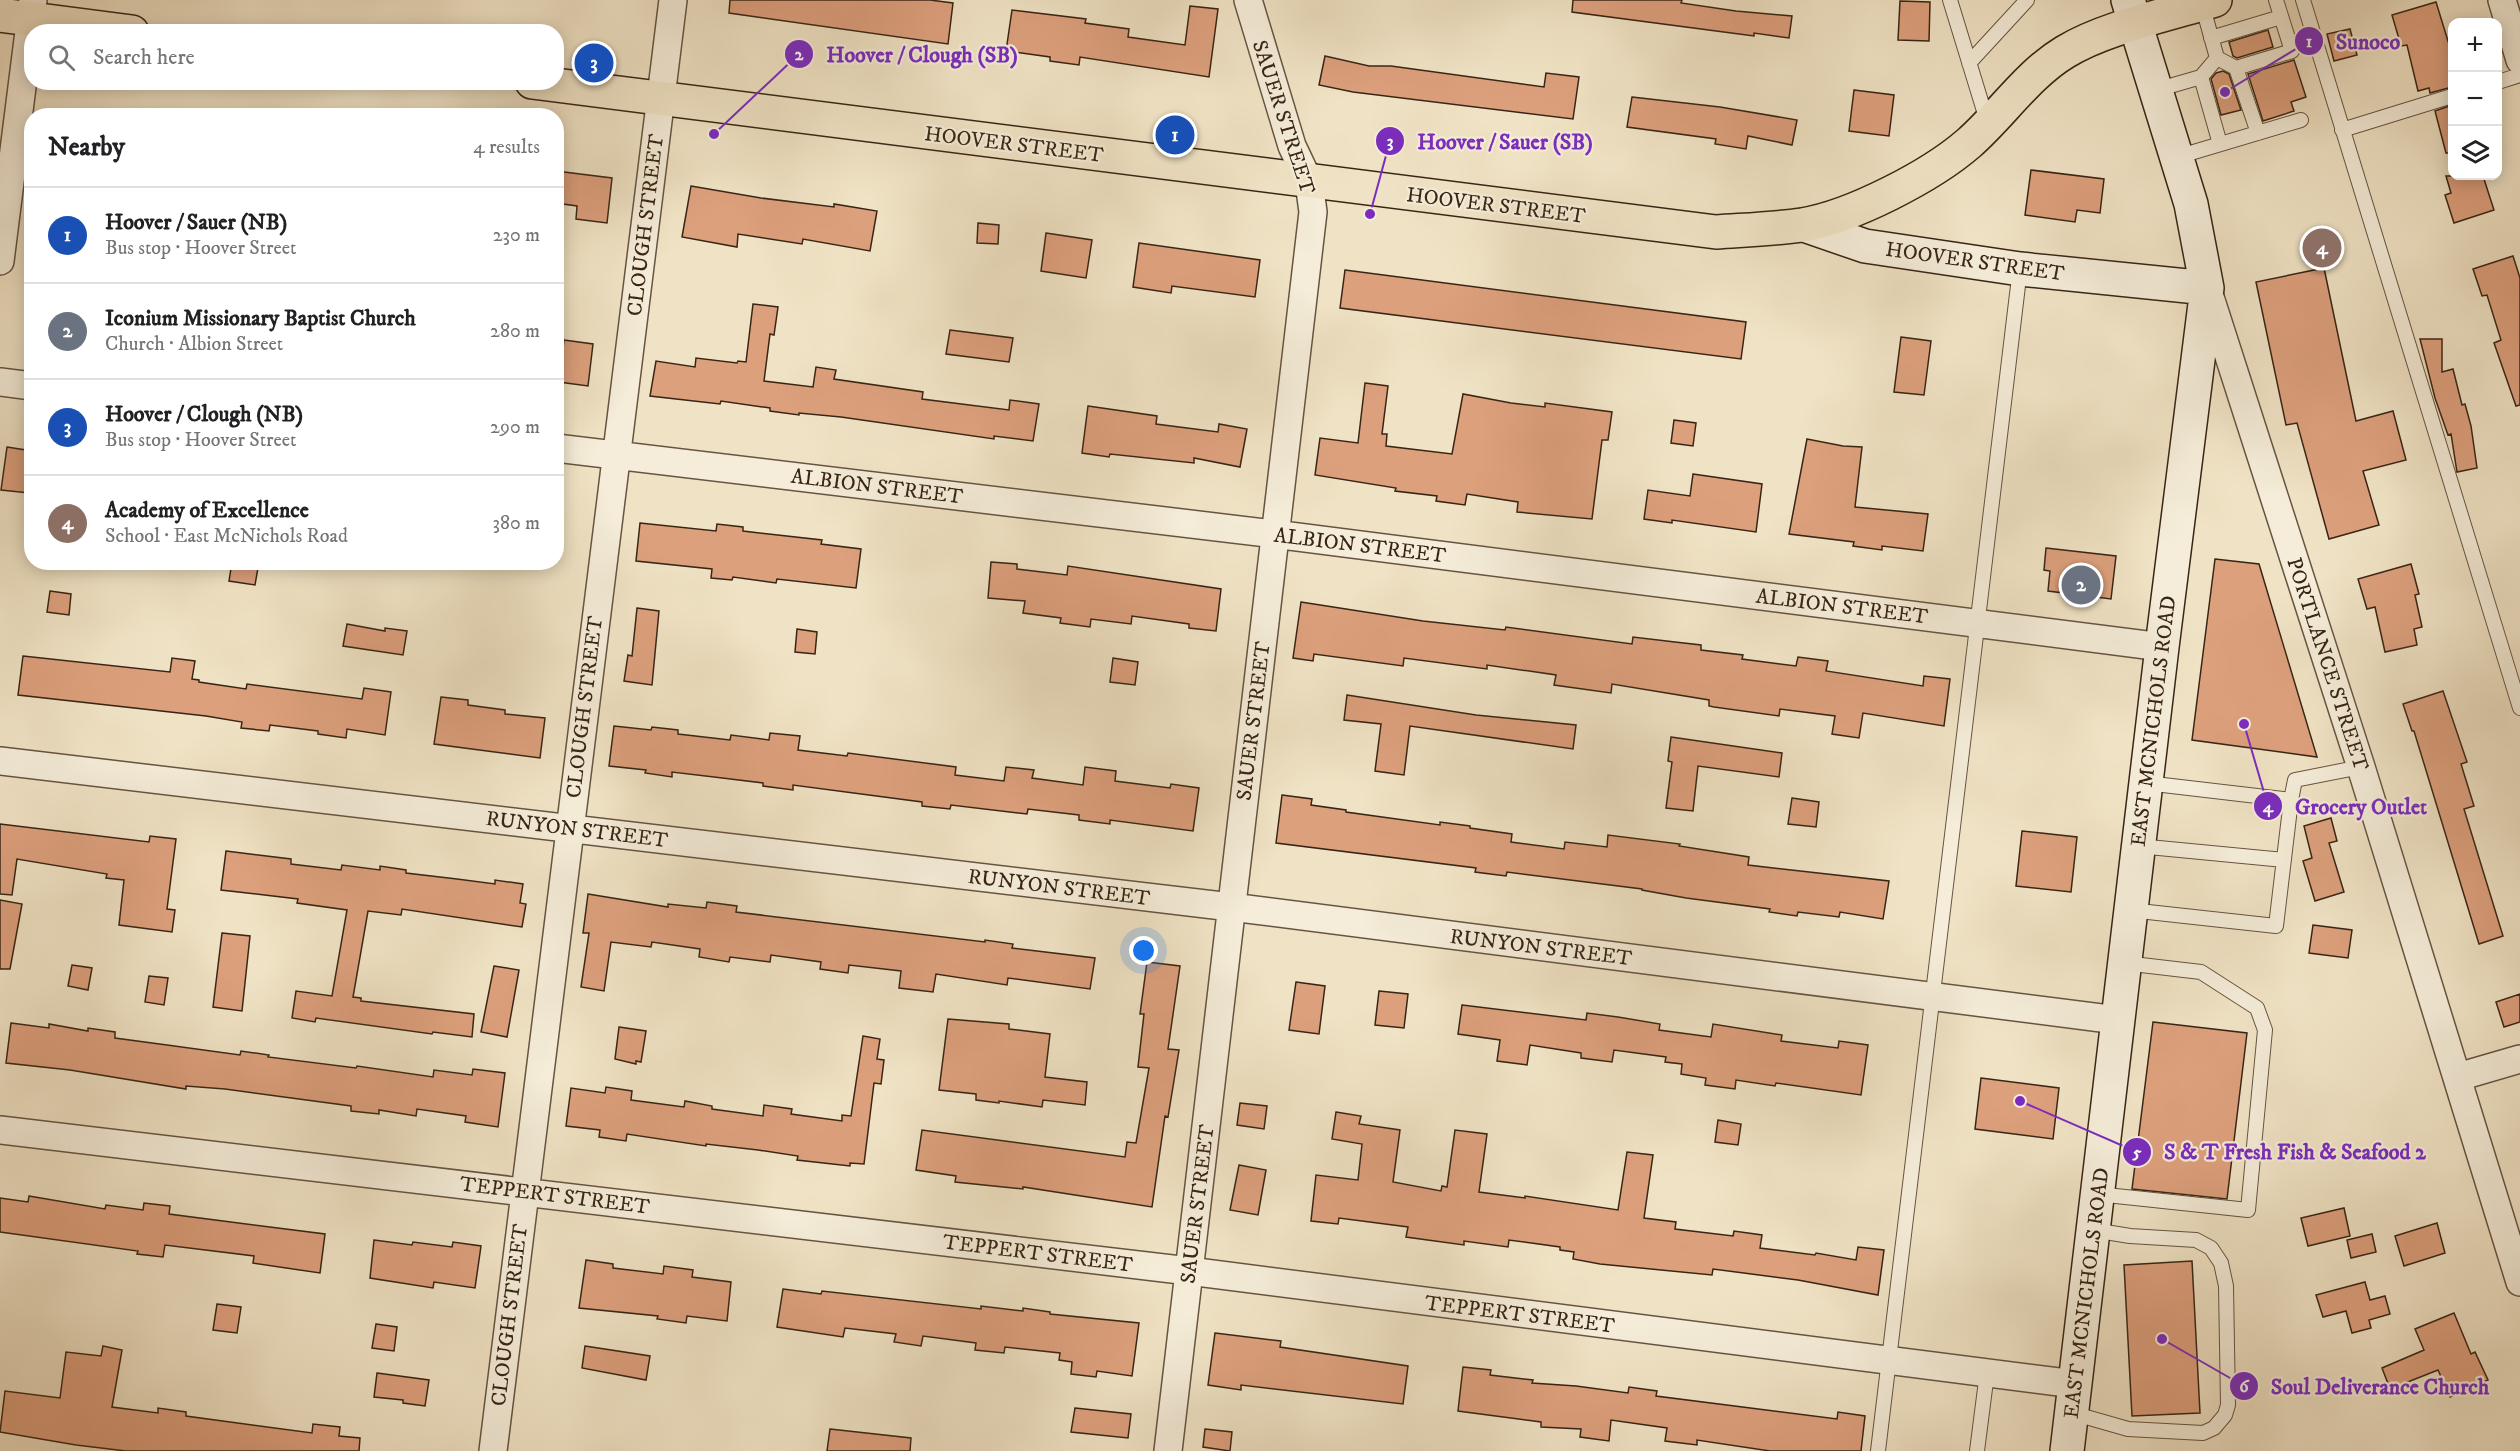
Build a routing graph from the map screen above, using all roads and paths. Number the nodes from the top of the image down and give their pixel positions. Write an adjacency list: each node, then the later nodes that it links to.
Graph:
1 (673, 0): 24 (street, CLOUGH STREET)
2 (1248, 0): 31 (street, SAUER STREET)
3 (1950, 0): 16 (lane)
4 (2027, 0): 16 (lane)
5 (2276, 0): 11 (lane)
6 (2302, 0): 27 (lane)
7 (2502, 0): 15 (street)
8 (2209, 2): 10 (main road); 13 (lane)
9 (21, 11): 12 (main road); 33 (street)
10 (2132, 12): 22 (street, EAST MCNICHOLS ROAD); 26 (main road)
11 (2281, 18): 13 (lane); 17 (lane)
12 (90, 24)
13 (2211, 38): 14 (lane)
14 (2217, 58): 17 (lane); 19 (lane)
15 (2520, 60)
16 (1969, 63): 26 (lane)
17 (2236, 68): 28 (lane)
18 (2520, 75): 20 (lane)
19 (2201, 77): 22 (lane); 29 (lane)
20 (2502, 81)
21 (564, 86): 24 (main road, HOOVER STREET)
22 (2156, 90): 30 (street, EAST MCNICHOLS ROAD)
23 (2448, 97): 27 (lane)
24 (661, 99): 31 (main road, HOOVER STREET); 39 (street, CLOUGH STREET)
25 (2301, 120): 28 (lane)
26 (1988, 124): 32 (main road)
27 (2342, 130): 43 (lane)
28 (2258, 133): 29 (lane)
29 (2220, 144): 30 (lane)
30 (2177, 157): 35 (street, EAST MCNICHOLS ROAD)
31 (1309, 182): 32 (main road, HOOVER STREET); 40 (street, SAUER STREET)
32 (1804, 225): 34 (street, HOOVER STREET)
33 (0, 261)
34 (2020, 269): 35 (street, HOOVER STREET); 41 (lane)
35 (2207, 288): 42 (street, EAST MCNICHOLS ROAD); 45 (street, PORTLANCE STREET)
36 (0, 382): 37 (street)
37 (24, 385)
38 (564, 449): 39 (street, ALBION STREET)
39 (616, 455): 40 (street, ALBION STREET); 48 (street, CLOUGH STREET)
40 (1274, 534): 41 (street, ALBION STREET); 51 (street, SAUER STREET)
41 (1977, 623): 42 (street, ALBION STREET); 54 (lane)
42 (2162, 647): 46 (street, EAST MCNICHOLS ROAD)
43 (2520, 708)
44 (0, 761): 48 (street, RUNYON STREET)
45 (2361, 767): 47 (lane); 57 (street, PORTLANCE STREET)
46 (2146, 783): 47 (lane); 49 (street, EAST MCNICHOLS ROAD)
47 (2291, 800): 50 (lane)
48 (569, 828): 51 (street, RUNYON STREET); 59 (street, CLOUGH STREET)
49 (2138, 846): 50 (lane); 52 (street, EAST MCNICHOLS ROAD)
50 (2284, 860): 52 (lane)
51 (1231, 908): 54 (street, RUNYON STREET); 62 (street, SAUER STREET)
52 (2130, 910): 53 (street, EAST MCNICHOLS ROAD)
53 (2124, 963): 55 (street, EAST MCNICHOLS ROAD); 60 (lane)
54 (1934, 997): 55 (street, RUNYON STREET); 64 (lane)
55 (2118, 1020): 60 (street, EAST MCNICHOLS ROAD)
56 (2520, 1059): 57 (street)
57 (2458, 1077): 63 (street, PORTLANCE STREET)
58 (0, 1130): 59 (street, TEPPERT STREET)
59 (524, 1191): 62 (street, TEPPERT STREET); 67 (street, CLOUGH STREET)
60 (2097, 1194): 61 (street, EAST MCNICHOLS ROAD)
61 (2093, 1230): 66 (street, EAST MCNICHOLS ROAD); 66 (lane)
62 (1189, 1271): 64 (street, TEPPERT STREET); 68 (street, SAUER STREET)
63 (2520, 1282)
64 (1887, 1360): 65 (street, TEPPERT STREET); 69 (lane)
65 (1987, 1373): 66 (street, TEPPERT STREET); 70 (lane)
66 (2073, 1398): 71 (street, EAST MCNICHOLS ROAD)
67 (493, 1451)
68 (1168, 1451)
69 (1878, 1451)
70 (1977, 1451)
71 (2067, 1451)

